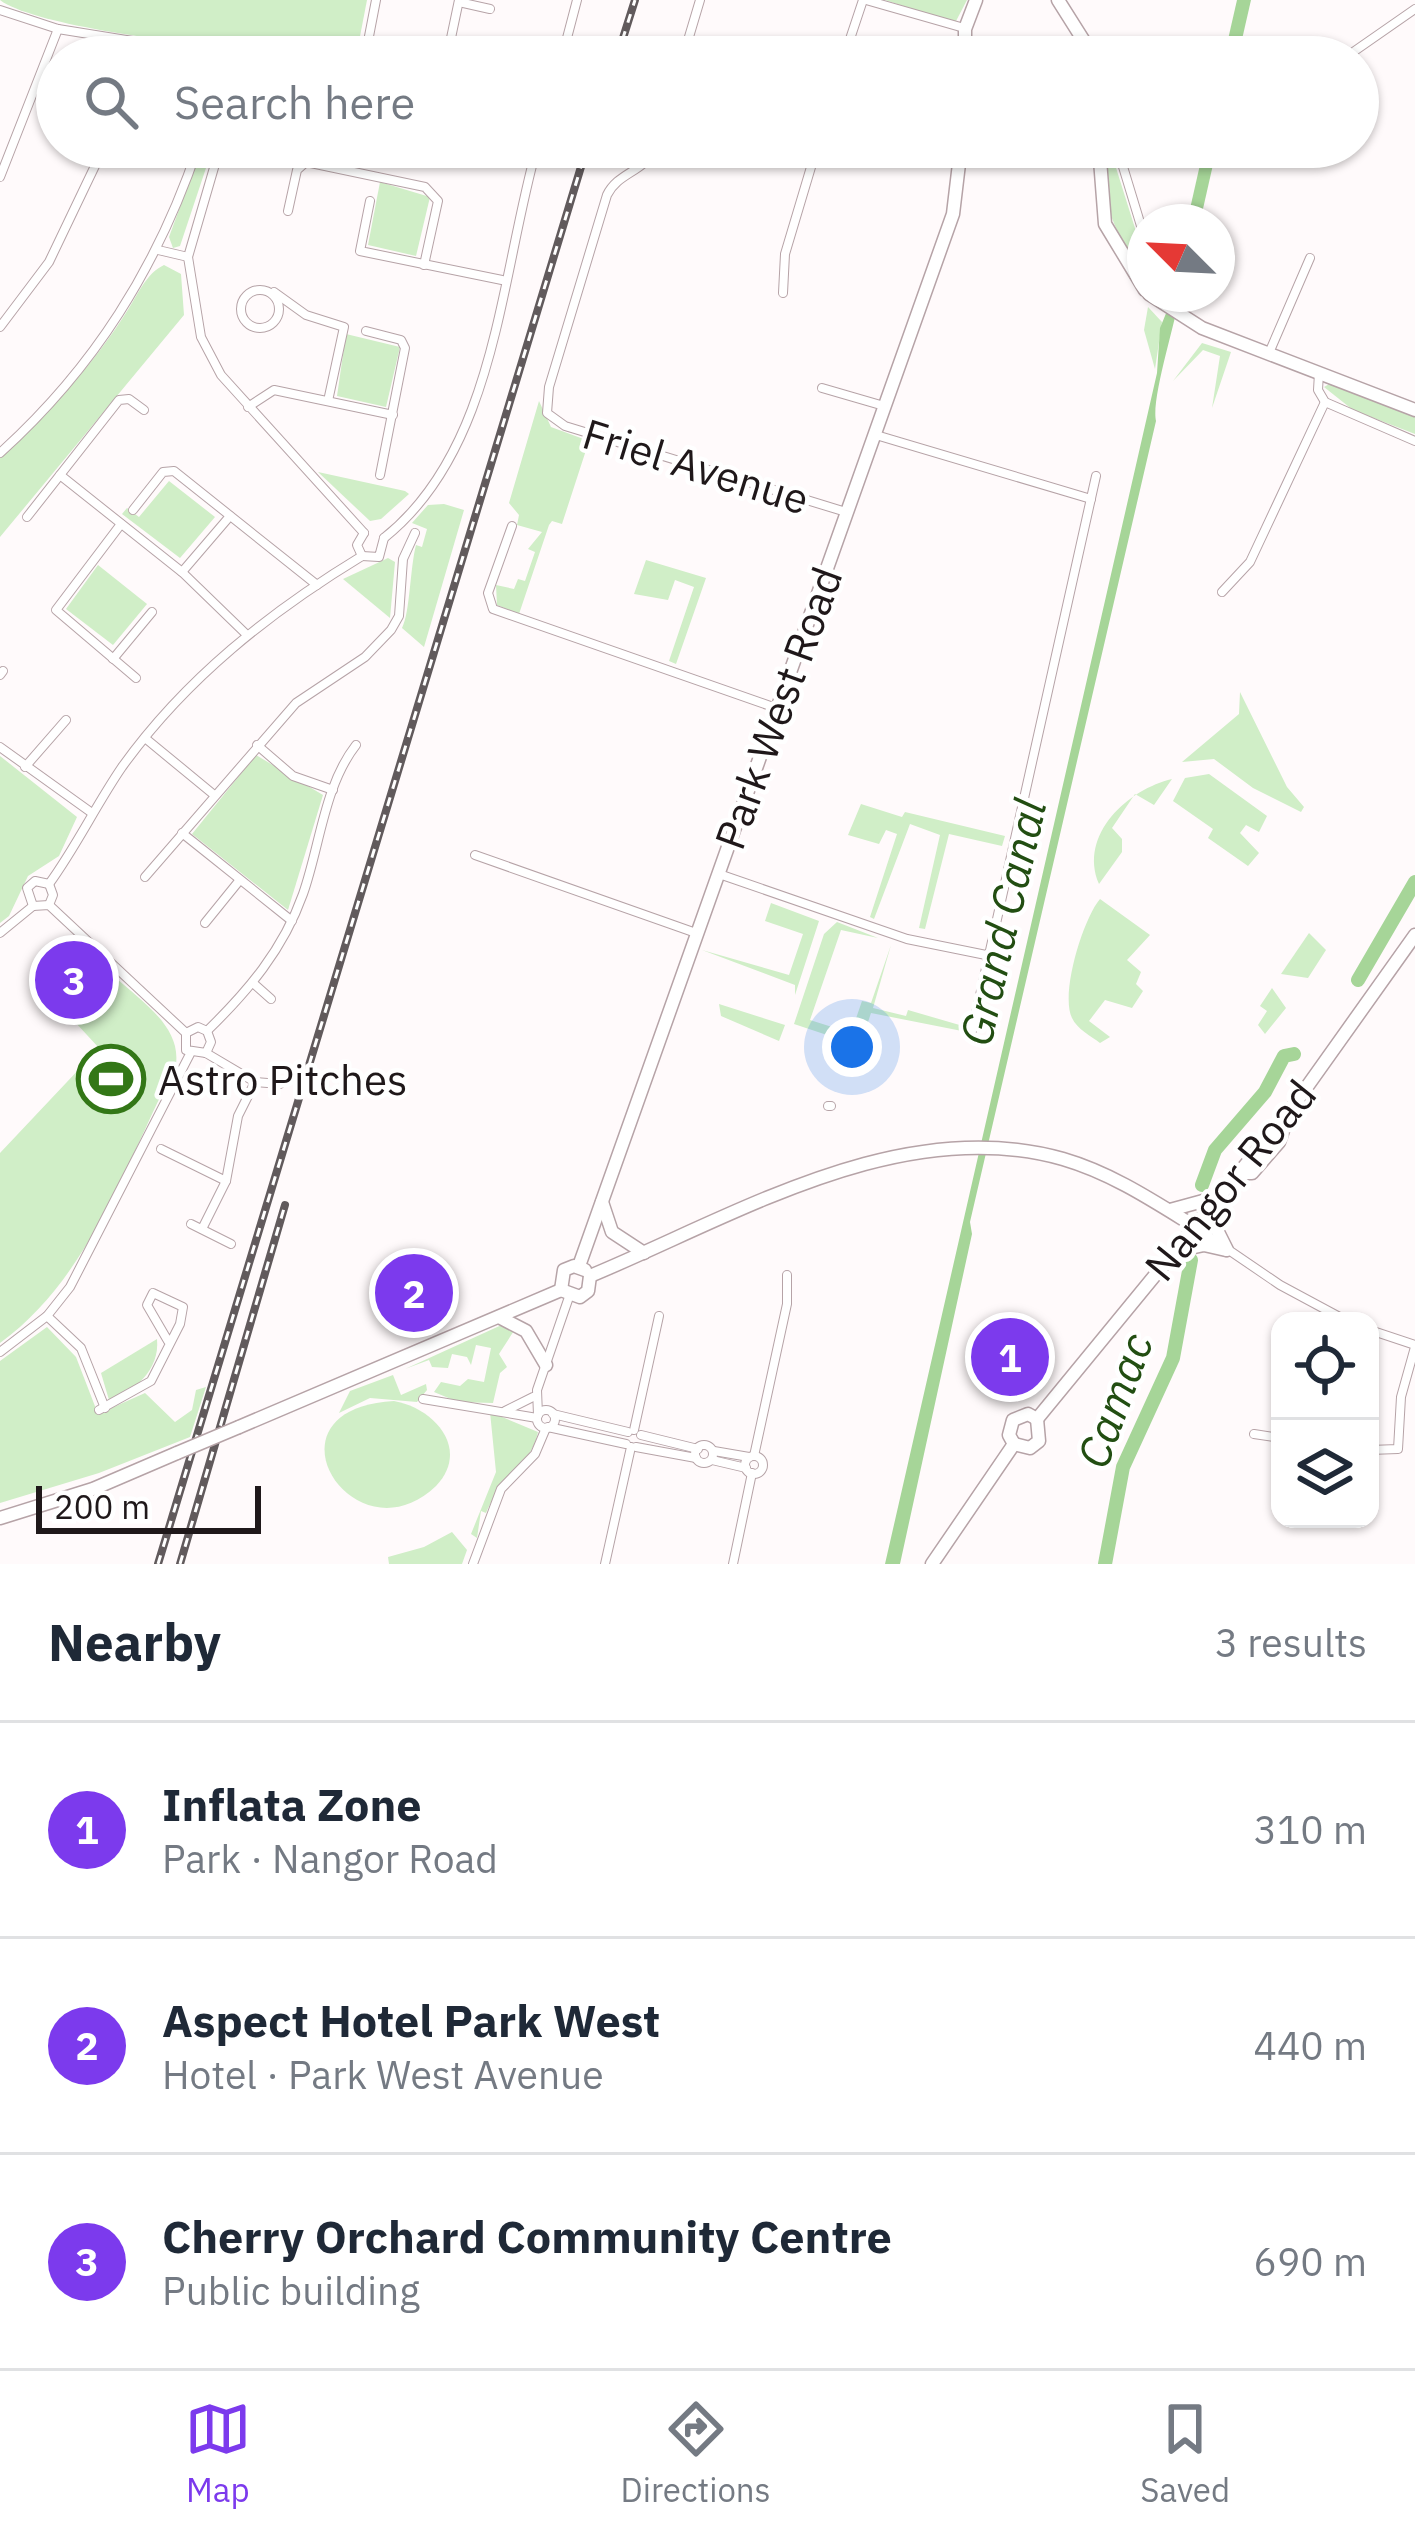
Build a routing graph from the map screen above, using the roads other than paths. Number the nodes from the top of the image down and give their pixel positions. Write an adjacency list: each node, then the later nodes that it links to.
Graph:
1 (376, 0): 15 (street)
2 (577, 0): 17 (street)
3 (700, 0): 18 (street)
4 (864, 0): 11 (street); 19 (street)
5 (976, 0): 11 (street)
6 (1058, 0): 21 (street)
7 (459, 1): 8 (street); 16 (street)
8 (490, 9)
9 (1415, 9): 22 (street)
10 (0, 10): 12 (street)
11 (965, 28): 20 (street)
12 (58, 29): 13 (street); 14 (street)
13 (55, 36)
14 (105, 36)
15 (369, 36)
16 (451, 36)
17 (568, 36)
18 (689, 36)
19 (851, 36)
20 (965, 36)
21 (1081, 36)
22 (1376, 36)
23 (36, 82): 24 (street)
24 (3, 161): 36 (street)
25 (95, 168): 49 (street)
26 (190, 168): 40 (street)
27 (214, 168): 41 (street)
28 (300, 168): 39 (street)
29 (334, 168): 44 (street)
30 (531, 168): 45 (street)
31 (638, 168): 69 (street, Friel Avenue)
32 (811, 168): 47 (street)
33 (958, 168): 57 (street, Park West Road)
34 (1101, 168): 42 (street)
35 (1123, 168): 38 (street)
36 (0, 176)
37 (370, 201): 44 (street)
38 (1134, 204)
39 (288, 211)
40 (158, 250): 41 (street); 63 (street)
41 (188, 257): 56 (street)
42 (1127, 258)
43 (1310, 259): 51 (street)
44 (424, 265): 45 (street)
45 (503, 280): 76 (street)
46 (274, 292): 46 (street); 54 (street)
47 (782, 293)
48 (1171, 312): 51 (street)
49 (0, 327)
50 (366, 331): 60 (street)
51 (1269, 353): 52 (street)
52 (1318, 373): 55 (street); 59 (street)
53 (822, 388): 57 (street)
54 (328, 401): 56 (street); 60 (street)
55 (1325, 402): 62 (street); 81 (street)
56 (248, 406): 74 (street)
57 (885, 407): 61 (street, Park West Road)
58 (143, 410): 65 (street)
59 (1415, 410)
60 (393, 415): 64 (street)
61 (876, 435): 67 (street); 69 (street, Park West Road)
62 (1415, 441)
63 (0, 454)
64 (380, 475)
65 (60, 476): 71 (street); 72 (street)
66 (1096, 476): 67 (street)
67 (1090, 499): 109 (street)
68 (133, 510): 70 (street)
69 (848, 512): 86 (street, Park West Road)
70 (230, 516): 79 (street); 80 (street)
71 (27, 517)
72 (121, 524): 79 (street); 84 (street)
73 (512, 526): 86 (street)
74 (364, 533): 76 (street); 77 (street)
75 (415, 533): 78 (street)
76 (385, 543): 77 (street); 78 (street)
77 (362, 556): 80 (street)
78 (403, 559): 90 (street)
79 (182, 572): 83 (street)
80 (317, 585): 83 (street)
81 (1222, 592)
82 (152, 613): 84 (street)
83 (247, 635): 88 (street)
84 (113, 659): 85 (street)
85 (136, 678)
86 (778, 708): 98 (street, Park West Road)
87 (65, 720): 92 (street)
88 (145, 738): 94 (street); 95 (street)
89 (356, 745): 93 (street)
90 (257, 746): 93 (street); 94 (street)
91 (0, 747): 92 (street)
92 (25, 767): 95 (street)
93 (333, 790): 104 (street)
94 (213, 794): 96 (street)
95 (92, 813): 101 (street)
96 (182, 833): 99 (street); 100 (street)
97 (475, 855): 107 (street)
98 (718, 874): 107 (street, Park West Road); 109 (street)
99 (145, 877)
100 (239, 881): 104 (street); 105 (street)
101 (49, 884): 102 (street); 103 (street)
102 (49, 905): 103 (street); 114 (street)
103 (33, 907): 106 (street)
104 (292, 920): 110 (street)
105 (205, 923)
106 (0, 933)
107 (697, 934): 122 (street, Park West Road)
108 (1415, 935): 121 (street, Nangor Road)
109 (986, 955): 113 (street)
110 (254, 982): 111 (street); 112 (street)
111 (271, 998)
112 (206, 1031): 114 (street); 115 (street)
113 (972, 1031)
114 (186, 1034): 116 (street)
115 (206, 1053): 116 (street); 117 (street)
116 (190, 1054): 135 (street)
117 (255, 1082): 118 (street); 120 (street)
118 (280, 1084)
119 (161, 1149): 120 (street)
120 (226, 1180): 126 (street)
121 (1219, 1195): 123 (street); 125 (street, Nangor Road); 128 (street)
122 (602, 1201): 130 (street); 131 (street, Park West Road)
123 (1169, 1210): 125 (street); 129 (street); 130 (street)
124 (190, 1223): 126 (street)
125 (1194, 1226): 128 (street); 129 (street, Nangor Road)
126 (202, 1229): 127 (street)
127 (230, 1244)
128 (1227, 1250): 129 (street); 134 (street)
129 (1172, 1252): 148 (street, Nangor Road)
130 (644, 1253): 131 (street)
131 (584, 1271): 133 (street); 133 (street)
132 (787, 1275): 158 (street)
133 (565, 1294): 136 (street); 142 (street)
134 (1332, 1312)
135 (47, 1316): 139 (street); 141 (street)
136 (496, 1316): 142 (street); 160 (street, bridge)
137 (659, 1316): 150 (street)
138 (1379, 1333): 140 (street)
139 (168, 1341): 139 (street)
140 (1415, 1346): 155 (street)
141 (0, 1352)
142 (546, 1365): 143 (street)
143 (538, 1388): 145 (street); 146 (street); 147 (street)
144 (423, 1399): 145 (street)
145 (503, 1412): 147 (street)
146 (551, 1412): 147 (street); 149 (street); 150 (street)
147 (537, 1416): 149 (street)
148 (1037, 1419): 153 (street); 153 (street)
149 (547, 1428): 154 (street); 161 (street)
150 (634, 1432): 154 (street); 154 (street); 156 (street)
151 (1254, 1434): 152 (street)
152 (1271, 1437)
153 (1014, 1444): 164 (street)
154 (631, 1446): 156 (street); 162 (street)
155 (1379, 1450)
156 (697, 1453): 157 (street); 157 (street)
157 (712, 1455): 158 (street); 159 (street)
158 (752, 1456): 159 (street); 159 (street)
159 (749, 1471): 163 (street)
160 (0, 1518)
161 (473, 1564)
162 (605, 1564)
163 (734, 1564)
164 (932, 1564)

